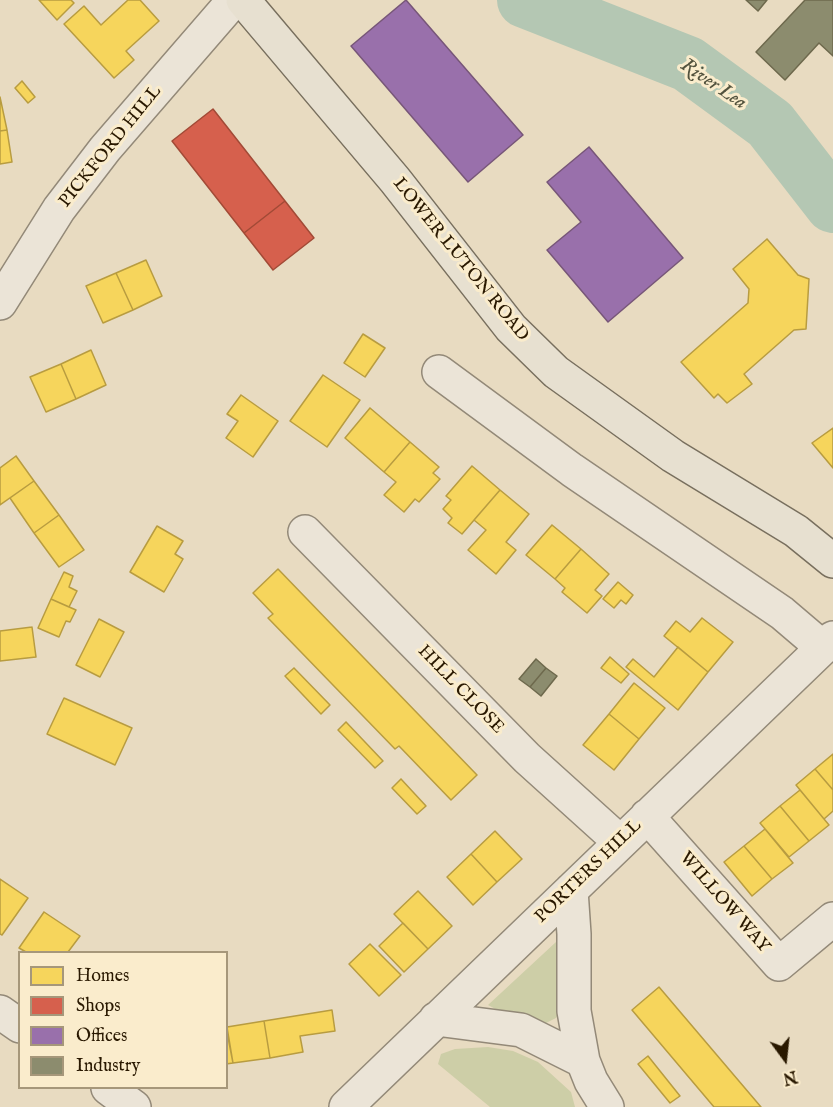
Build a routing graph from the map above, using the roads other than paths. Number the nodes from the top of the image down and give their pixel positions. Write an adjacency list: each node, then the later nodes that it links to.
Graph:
1 (234, 0): 3 (street, PICKFORD HILL)
2 (243, 0): 6 (main road, LOWER LUTON ROAD)
3 (0, 303)
4 (439, 372): 7 (street)
5 (305, 532): 9 (street, HILL CLOSE)
6 (833, 561)
7 (828, 643): 8 (street, PORTERS HILL)
8 (647, 816): 9 (street, PORTERS HILL); 11 (street, WILLOW WAY)
9 (620, 842): 10 (street, PORTERS HILL)
10 (571, 890): 13 (street, PORTERS HILL); 15 (street)
11 (833, 919)
12 (0, 1012): 14 (street)
13 (436, 1018): 15 (street); 18 (street, PORTERS HILL)
14 (18, 1025)
15 (583, 1061): 19 (street)
16 (109, 1089): 17 (street)
17 (134, 1107)
18 (346, 1107)
19 (607, 1107)

